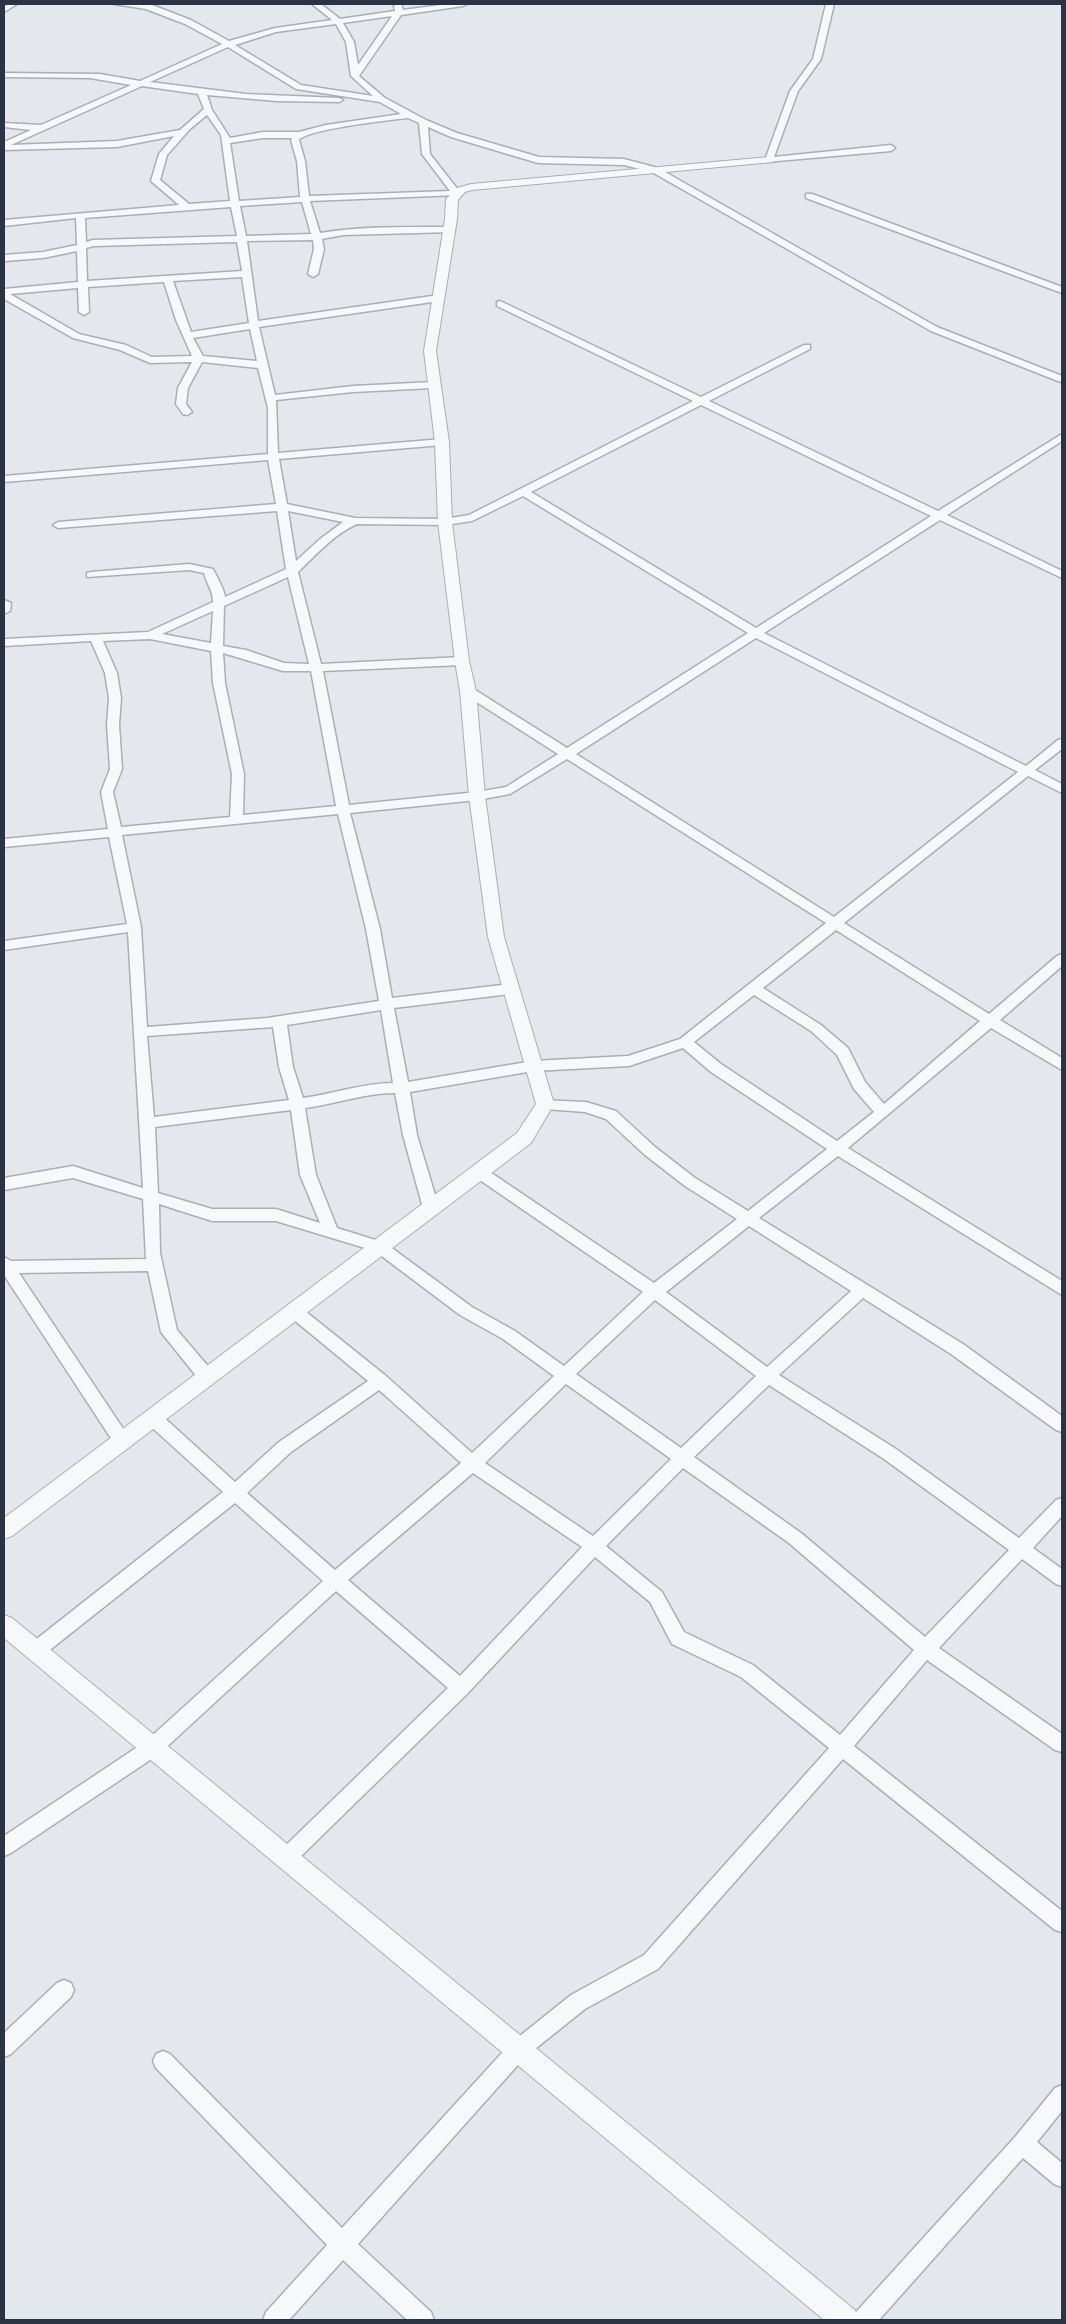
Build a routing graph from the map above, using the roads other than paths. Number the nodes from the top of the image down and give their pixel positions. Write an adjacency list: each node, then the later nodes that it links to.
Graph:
1 (13, 4): 9 (street)
2 (118, 4): 7 (street)
3 (140, 4): 7 (street)
4 (316, 4): 10 (street)
5 (462, 4): 8 (street)
6 (830, 4): 29 (street)
7 (151, 7): 11 (street)
8 (398, 8): 10 (street); 15 (street)
9 (4, 10)
10 (337, 17): 11 (street); 15 (street)
11 (228, 44): 14 (street); 18 (street)
12 (4, 75): 13 (street)
13 (90, 76): 14 (street); 16 (street)
14 (158, 76): 16 (street)
15 (355, 76): 18 (street)
16 (140, 84): 17 (street); 23 (street)
17 (202, 92): 18 (street); 19 (street)
18 (382, 100): 20 (street)
19 (208, 110): 24 (street); 26 (street)
20 (409, 115): 21 (street); 25 (street)
21 (423, 122): 30 (street); 31 (street)
22 (4, 125): 23 (street)
23 (44, 128): 27 (street)
24 (182, 132): 27 (street); 35 (street)
25 (299, 135): 26 (street); 33 (street)
26 (226, 141): 34 (street)
27 (4, 146)
28 (891, 148): 29 (street)
29 (769, 160): 30 (street)
30 (655, 170): 31 (street); 58 (street)
31 (456, 193): 33 (street); 38 (street)
32 (809, 196): 48 (street)
33 (305, 199): 34 (street); 39 (street)
34 (235, 205): 35 (street); 40 (street)
35 (186, 208): 36 (street)
36 (80, 216): 37 (street); 41 (street)
37 (4, 223)
38 (450, 230): 39 (street); 50 (street)
39 (315, 237): 40 (street); 45 (street)
40 (241, 240): 41 (street); 44 (street)
41 (80, 247): 43 (street); 47 (street)
42 (4, 248): 43 (street)
43 (7, 257)
44 (246, 274): 46 (street); 53 (street)
45 (312, 274)
46 (168, 279): 47 (street); 54 (street)
47 (81, 285): 49 (street); 52 (street)
48 (1062, 290)
49 (4, 294): 56 (street)
50 (439, 298): 53 (street); 59 (street)
51 (500, 304): 61 (street)
52 (84, 312)
53 (255, 327): 54 (street); 57 (street)
54 (186, 336): 56 (street)
55 (807, 347): 61 (street)
56 (199, 359): 57 (street); 62 (street)
57 (263, 365): 60 (street)
58 (1062, 379)
59 (433, 385): 60 (street); 64 (street)
60 (271, 398): 65 (street)
61 (702, 402): 67 (street); 69 (street)
62 (187, 412)
63 (1062, 437): 69 (street)
64 (442, 442): 65 (street); 71 (street)
65 (273, 455): 66 (street); 68 (street)
66 (4, 479)
67 (524, 492): 71 (street); 77 (street)
68 (283, 508): 70 (street); 72 (street); 73 (street)
69 (939, 516): 75 (street); 77 (street)
70 (355, 521): 71 (street); 73 (street)
71 (445, 522): 82 (street)
72 (58, 525)
73 (292, 571): 76 (street); 83 (street)
74 (91, 575): 76 (street)
75 (1062, 575)
76 (217, 606): 78 (street); 81 (street)
77 (756, 633): 86 (street); 87 (street)
78 (150, 635): 79 (street); 81 (street)
79 (95, 636): 80 (street); 92 (street)
80 (4, 642)
81 (217, 648): 83 (street); 91 (street)
82 (462, 661): 83 (street); 84 (street)
83 (316, 668): 90 (street)
84 (468, 691): 86 (street); 89 (street)
85 (1062, 743): 87 (street)
86 (567, 753): 89 (street); 94 (street)
87 (1027, 771): 88 (street); 94 (street)
88 (1062, 789)
89 (477, 796): 90 (street); 99 (street)
90 (342, 809): 91 (street); 100 (street)
91 (236, 821): 92 (street)
92 (115, 833): 93 (street); 95 (street)
93 (4, 843)
94 (835, 923): 98 (street); 101 (street)
95 (134, 927): 96 (street); 103 (street)
96 (4, 946)
97 (1062, 959): 101 (street)
98 (753, 988): 104 (street); 110 (street)
99 (510, 989): 100 (street); 106 (street)
100 (388, 1004): 102 (street); 107 (street)
101 (990, 1021): 105 (street); 110 (street)
102 (279, 1022): 103 (street); 108 (street)
103 (140, 1032): 111 (street)
104 (685, 1042): 106 (street); 112 (street)
105 (1062, 1064)
106 (533, 1066): 107 (street); 109 (street)
107 (401, 1088): 108 (street); 116 (street)
108 (297, 1104): 111 (street); 118 (street)
109 (545, 1104): 113 (street); 117 (street)
110 (883, 1113): 112 (street)
111 (148, 1123): 115 (street)
112 (837, 1148): 117 (street); 122 (street)
113 (479, 1172): 116 (street); 124 (street)
114 (4, 1184): 115 (street)
115 (151, 1197): 118 (street); 120 (street)
116 (431, 1208): 119 (street)
117 (748, 1218): 123 (street); 124 (street)
118 (331, 1232): 119 (street)
119 (380, 1247): 125 (street); 126 (street)
120 (154, 1265): 121 (street); 128 (street)
121 (5, 1266): 132 (street)
122 (1062, 1288)
123 (861, 1291): 127 (street); 131 (street)
124 (655, 1292): 126 (street); 127 (street)
125 (294, 1311): 128 (street); 129 (street)
126 (565, 1375): 133 (street); 134 (street)
127 (768, 1376): 133 (street); 139 (street)
128 (207, 1377): 130 (street)
129 (380, 1381): 134 (street); 135 (street)
130 (153, 1418): 132 (street); 135 (street)
131 (1062, 1425)
132 (122, 1441): 137 (street)
133 (682, 1458): 138 (street); 143 (street)
134 (472, 1463): 138 (street); 141 (street)
135 (235, 1493): 141 (street); 144 (street)
136 (1062, 1505): 139 (street)
137 (4, 1530)
138 (594, 1546): 145 (street); 148 (street)
139 (1021, 1549): 140 (street); 143 (street)
140 (1062, 1579)
141 (336, 1580): 145 (street); 147 (street)
142 (4, 1625): 144 (street)
143 (926, 1649): 146 (street); 148 (street)
144 (35, 1651): 147 (street)
145 (462, 1688): 150 (street)
146 (1062, 1744)
147 (152, 1748): 149 (street); 150 (street)
148 (841, 1748): 151 (street); 154 (street)
149 (4, 1847)
150 (286, 1858): 154 (street)
151 (1062, 1923)
152 (64, 1990): 153 (street)
153 (4, 2047)
154 (518, 2050): 159 (street); 162 (street)
155 (163, 2060): 159 (street)
156 (1062, 2095): 157 (street)
157 (1022, 2144): 158 (street); 163 (street)
158 (1062, 2176)
159 (342, 2244): 160 (street); 161 (street)
160 (274, 2320)
161 (423, 2320)
162 (845, 2320)
163 (864, 2320)

